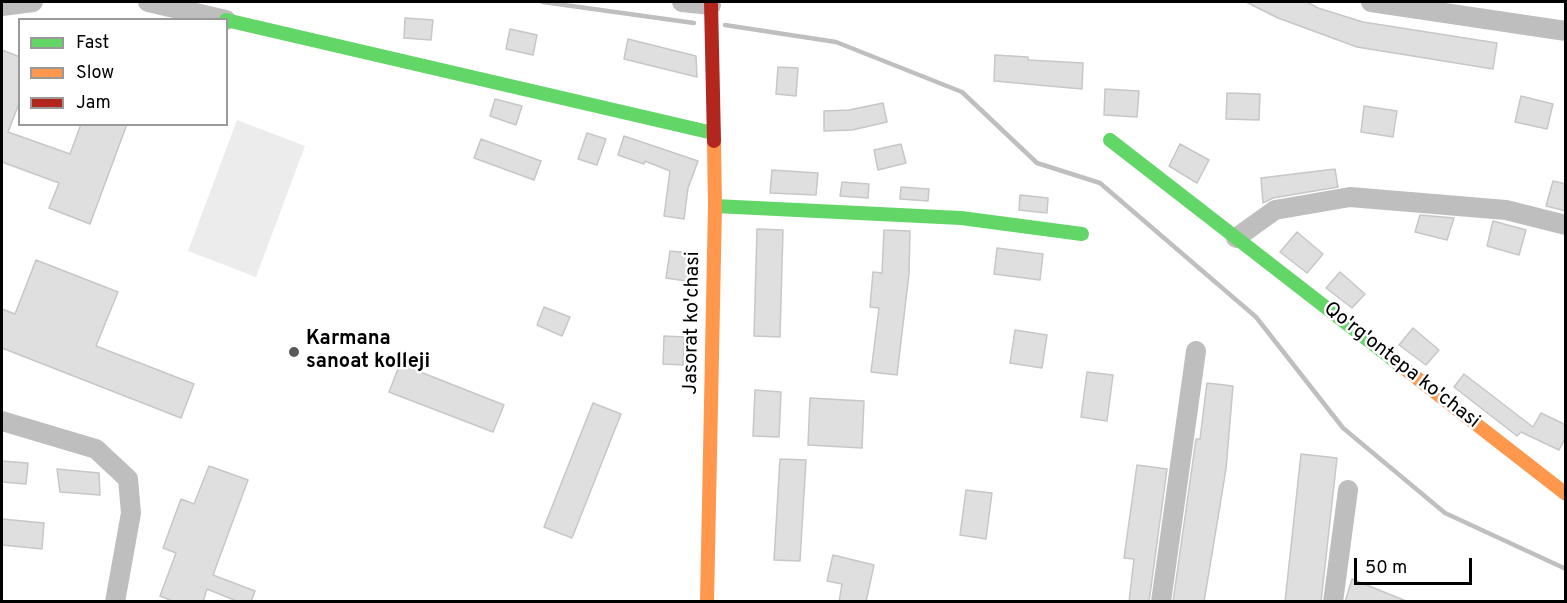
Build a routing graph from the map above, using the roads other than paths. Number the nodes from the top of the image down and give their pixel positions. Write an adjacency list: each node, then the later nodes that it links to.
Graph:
1 (33, 2): 7 (street)
2 (148, 2): 8 (street)
3 (682, 2): 5 (street)
4 (1371, 2): 6 (street)
5 (711, 3): 11 (street, Jasorat ko'chasi)
6 (1393, 4): 10 (street)
7 (2, 6)
8 (217, 18)
9 (228, 20): 11 (street)
10 (1566, 31)
11 (713, 133): 13 (street, Jasorat ko'chasi)
12 (1110, 140): 16 (street, Qo'rg'ontepa ko'chasi)
13 (715, 206): 15 (street); 22 (street, Jasorat ko'chasi)
14 (1566, 225): 16 (street)
15 (1082, 234)
16 (1236, 238): 20 (street, Qo'rg'ontepa ko'chasi)
17 (1196, 351): 23 (street)
18 (2, 421): 21 (street)
19 (1348, 490): 24 (street)
20 (1566, 494)
21 (115, 602)
22 (707, 602)
23 (1161, 602)
24 (1333, 602)

